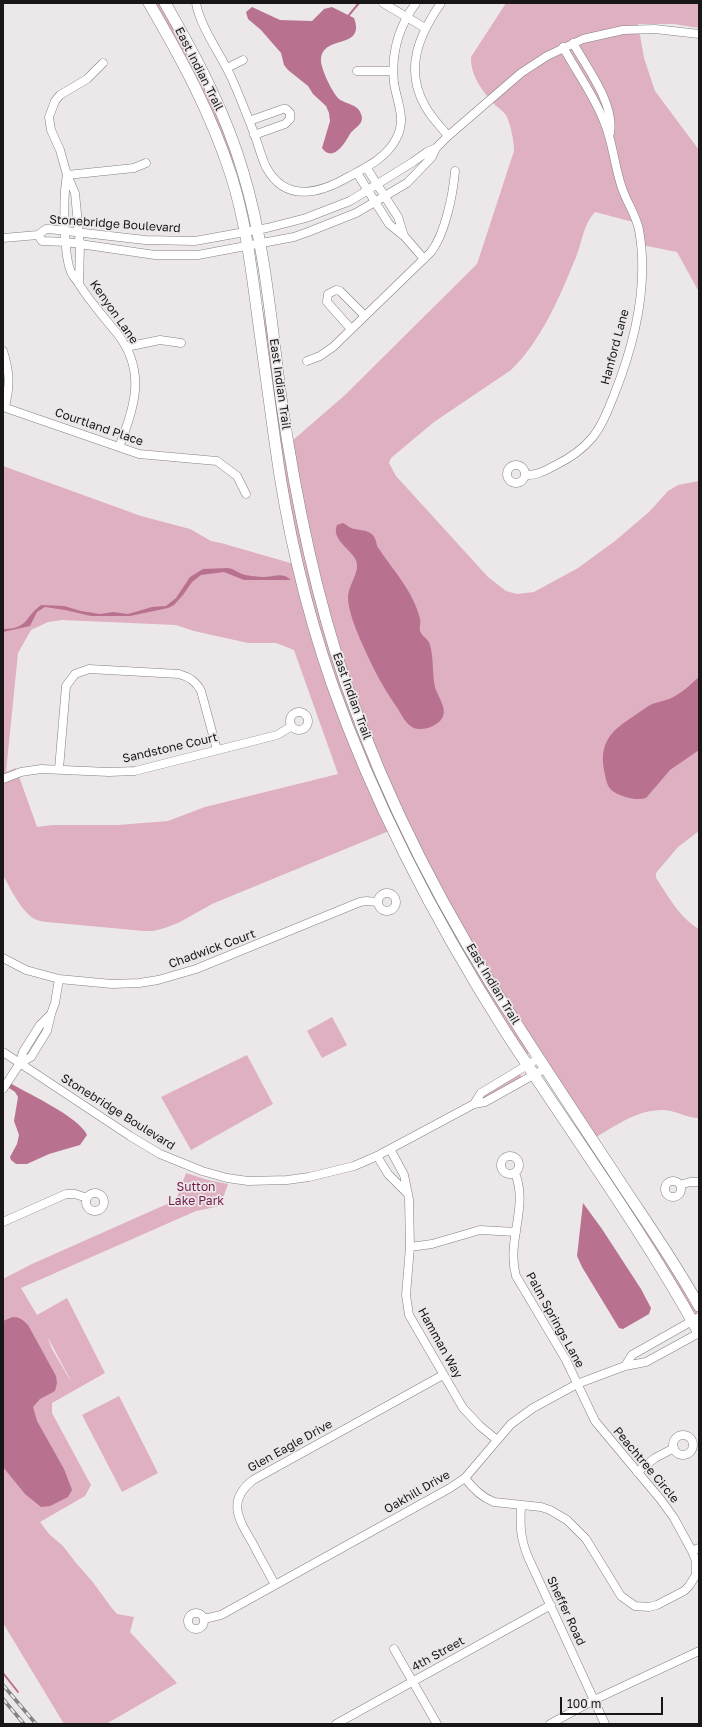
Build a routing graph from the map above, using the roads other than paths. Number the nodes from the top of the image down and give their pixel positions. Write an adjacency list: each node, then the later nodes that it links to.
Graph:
1 (149, 3): 34 (main road, East Indian Trail)
2 (164, 3): 31 (main road, East Indian Trail)
3 (196, 3): 14 (street)
4 (383, 3): 7 (street)
5 (416, 3): 7 (street)
6 (441, 3): 8 (street)
7 (405, 17): 8 (street); 16 (street)
8 (425, 28): 19 (street)
9 (699, 34): 10 (street, Stonebridge Boulevard)
10 (573, 43): 11 (street, Stonebridge Boulevard); 20 (street, Hanford Lane)
11 (563, 47): 19 (street, Stonebridge Boulevard); 20 (street, Hanford Lane)
12 (243, 60): 14 (street)
13 (103, 63): 26 (street)
14 (227, 68): 17 (street)
15 (357, 71): 16 (street)
16 (393, 71): 23 (street)
17 (249, 120): 18 (street); 18 (street)
18 (254, 135): 25 (street)
19 (448, 136): 21 (street, Stonebridge Boulevard)
20 (610, 136): 52 (street, Hanford Lane)
21 (436, 148): 27 (street, Stonebridge Boulevard); 29 (street, Stonebridge Boulevard)
22 (146, 163): 26 (street)
23 (366, 167): 25 (street); 27 (street)
24 (455, 171): 42 (street)
25 (357, 173): 28 (street)
26 (67, 175): 32 (street, Kenyon Lane); 33 (street, Kenyon Lane)
27 (377, 184): 28 (street, Stonebridge Boulevard); 29 (street)
28 (368, 190): 30 (street); 31 (street, Stonebridge Boulevard)
29 (386, 196): 30 (street, Stonebridge Boulevard); 36 (street)
30 (376, 202): 36 (street); 39 (street, Stonebridge Boulevard)
31 (258, 229): 34 (street, Stonebridge Boulevard); 39 (main road, East Indian Trail)
32 (66, 230): 33 (street, Stonebridge Boulevard); 35 (street, Stonebridge Boulevard); 38 (street, Kenyon Lane)
33 (78, 231): 34 (street, Stonebridge Boulevard); 40 (street, Kenyon Lane)
34 (245, 232): 41 (main road, East Indian Trail)
35 (38, 235): 37 (street, Stonebridge Boulevard); 38 (street, Stonebridge Boulevard)
36 (405, 237): 42 (street)
37 (3, 238)
38 (66, 242): 40 (street, Stonebridge Boulevard); 43 (street, Kenyon Lane)
39 (260, 243): 41 (street, Stonebridge Boulevard); 62 (main road, East Indian Trail)
40 (80, 245): 41 (street, Stonebridge Boulevard); 43 (street, Kenyon Lane)
41 (248, 245): 65 (main road, East Indian Trail)
42 (424, 259): 44 (street)
43 (79, 282): 47 (street, Kenyon Lane)
44 (365, 316): 45 (street); 45 (street)
45 (352, 329): 49 (street)
46 (181, 343): 47 (street)
47 (126, 347): 51 (street, Kenyon Lane)
48 (3, 351): 50 (street)
49 (308, 361)
50 (4, 407): 51 (street, Courtland Place)
51 (119, 447): 53 (street, Courtland Place)
52 (525, 475)
53 (246, 494)
54 (292, 726): 55 (street, Sandstone Court)
55 (217, 750): 56 (street, Sandstone Court); 56 (street)
56 (59, 769): 57 (street, Sandstone Court)
57 (3, 779)
58 (378, 902): 60 (street, Chadwick Court)
59 (3, 958): 60 (street, Chadwick Court)
60 (60, 979): 63 (street)
61 (3, 1052): 63 (street, Stonebridge Boulevard)
62 (539, 1058): 64 (main road, East Indian Trail); 65 (street, Stonebridge Boulevard)
63 (20, 1063): 66 (street); 68 (street, Stonebridge Boulevard)
64 (546, 1068): 65 (street, Stonebridge Boulevard); 77 (main road, East Indian Trail)
65 (531, 1070): 67 (street, Stonebridge Boulevard); 78 (main road, East Indian Trail)
66 (3, 1089)
67 (390, 1149): 68 (street, Stonebridge Boulevard); 72 (street, Hamman Way)
68 (377, 1156): 72 (street)
69 (515, 1173): 75 (street, Palm Springs Lane)
70 (699, 1182): 71 (street)
71 (680, 1185)
72 (408, 1193): 76 (street, Hamman Way)
73 (87, 1198): 74 (street)
74 (3, 1222)
75 (516, 1232): 76 (street); 82 (street, Palm Springs Lane)
76 (410, 1247): 81 (street, Hamman Way)
77 (699, 1306)
78 (696, 1319): 79 (main road, East Indian Trail); 80 (street, Oakhill Drive)
79 (699, 1333): 80 (street, Oakhill Drive)
80 (625, 1366): 82 (street, Oakhill Drive)
81 (443, 1375): 83 (street, Hamman Way); 89 (street, Glen Eagle Drive)
82 (577, 1384): 83 (street, Oakhill Drive); 85 (street, Peachtree Circle)
83 (498, 1440): 86 (street, Oakhill Drive)
84 (674, 1448): 85 (street)
85 (637, 1472): 88 (street, Peachtree Circle)
86 (465, 1478): 87 (street, Peachtree Circle); 89 (street, Oakhill Drive)
87 (521, 1505): 88 (street, Peachtree Circle); 90 (street, Sheffer Road)
88 (695, 1550)
89 (276, 1585): 91 (street, Oakhill Drive)
90 (551, 1605): 94 (street, 4th Street); 95 (street, Sheffer Road)
91 (204, 1619)
92 (394, 1649): 94 (street)
93 (699, 1652): 95 (street)
94 (413, 1682): 96 (street, 4th Street); 97 (street)
95 (594, 1700): 98 (street); 99 (street, Sheffer Road)
96 (336, 1724)
97 (437, 1724)
98 (550, 1724)
99 (605, 1724)

